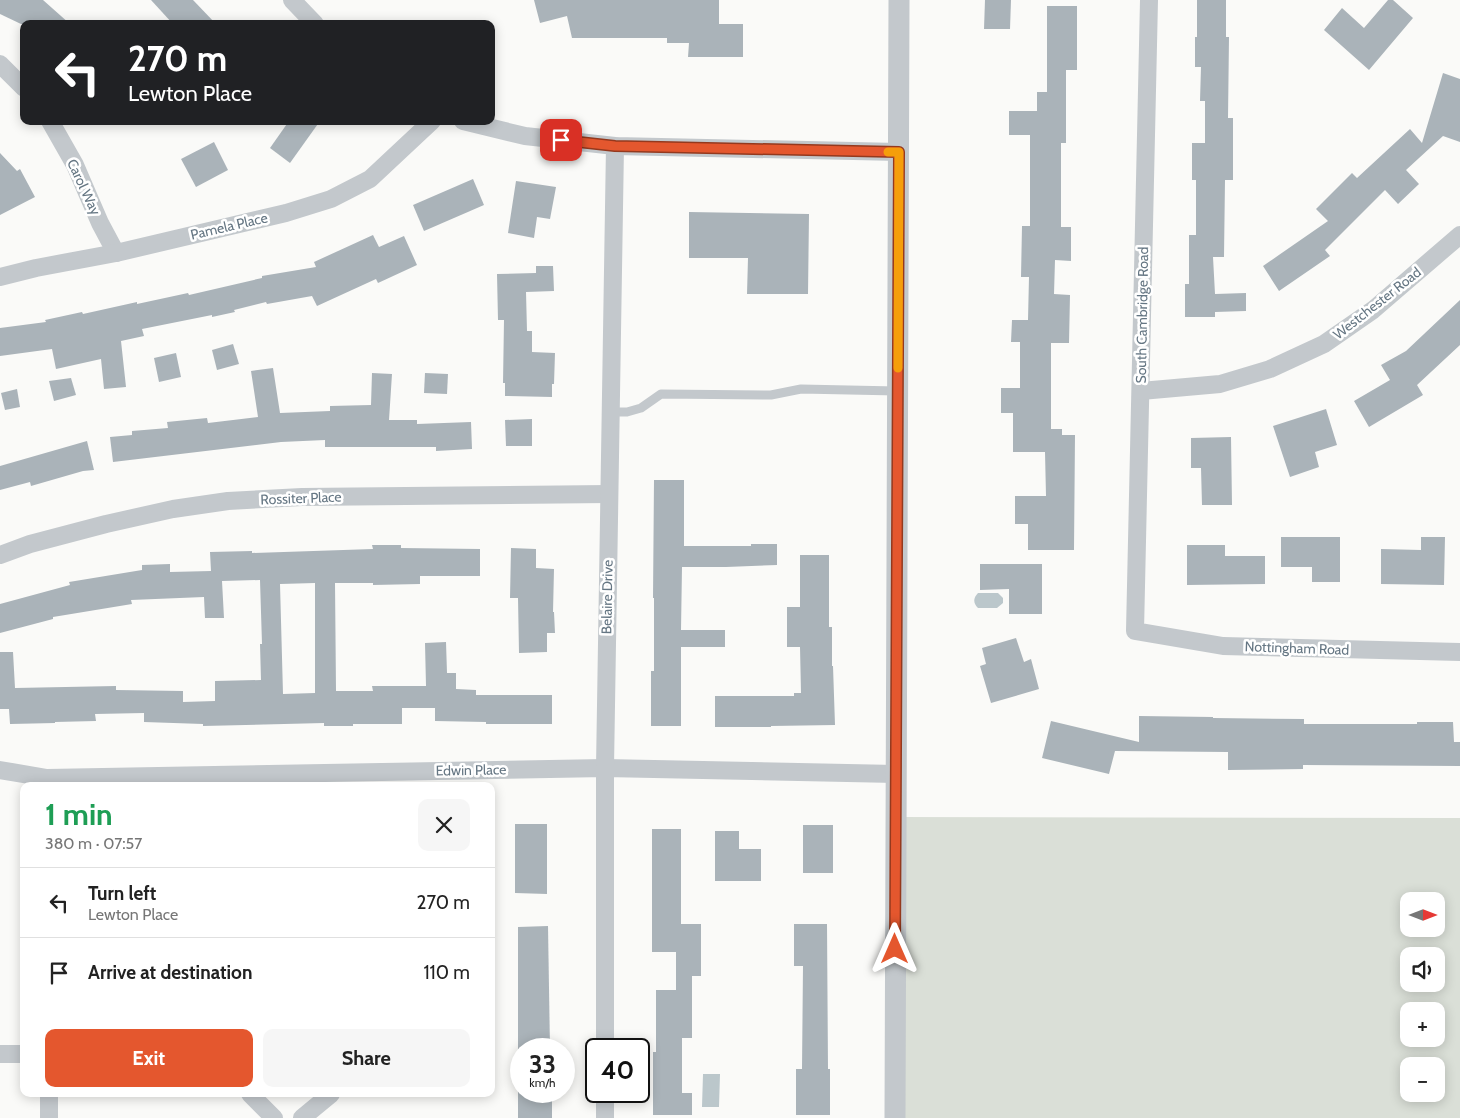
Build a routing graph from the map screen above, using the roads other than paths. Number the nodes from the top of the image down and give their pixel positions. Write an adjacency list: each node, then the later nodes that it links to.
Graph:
1 (292, 0): 4 (street)
2 (899, 0): 11 (street)
3 (1149, 0): 15 (street, South Cambridge Road)
4 (311, 20)
5 (0, 64): 6 (street)
6 (20, 84)
7 (52, 125): 13 (street, Carol Way)
8 (428, 125): 13 (street, Pamela Place)
9 (480, 125): 10 (street)
10 (615, 146): 11 (street); 17 (street, Belaire Drive)
11 (899, 152): 16 (street)
12 (1460, 235): 15 (street, Westchester Road)
13 (116, 253): 14 (street, Pamela Place)
14 (0, 277)
15 (1141, 391): 20 (street, South Cambridge Road)
16 (898, 392): 17 (lane); 24 (street)
17 (610, 412): 18 (street, Belaire Drive)
18 (609, 494): 19 (street, Rossiter Place); 22 (street, Belaire Drive)
19 (0, 555)
20 (1135, 630): 21 (street, Nottingham Road)
21 (1460, 652)
22 (604, 768): 24 (street, Edwin Place); 25 (street, Edwin Place); 26 (street, Belaire Drive)
23 (0, 770): 25 (street, Edwin Place)
24 (896, 774): 37 (street)
25 (47, 782)
26 (605, 1038)
27 (0, 1054): 28 (street)
28 (20, 1054)
29 (49, 1097): 33 (street)
30 (253, 1097): 34 (street)
31 (327, 1097): 35 (street)
32 (605, 1103): 36 (street)
33 (49, 1118)
34 (274, 1118)
35 (302, 1118)
36 (605, 1118)
37 (895, 1118)

